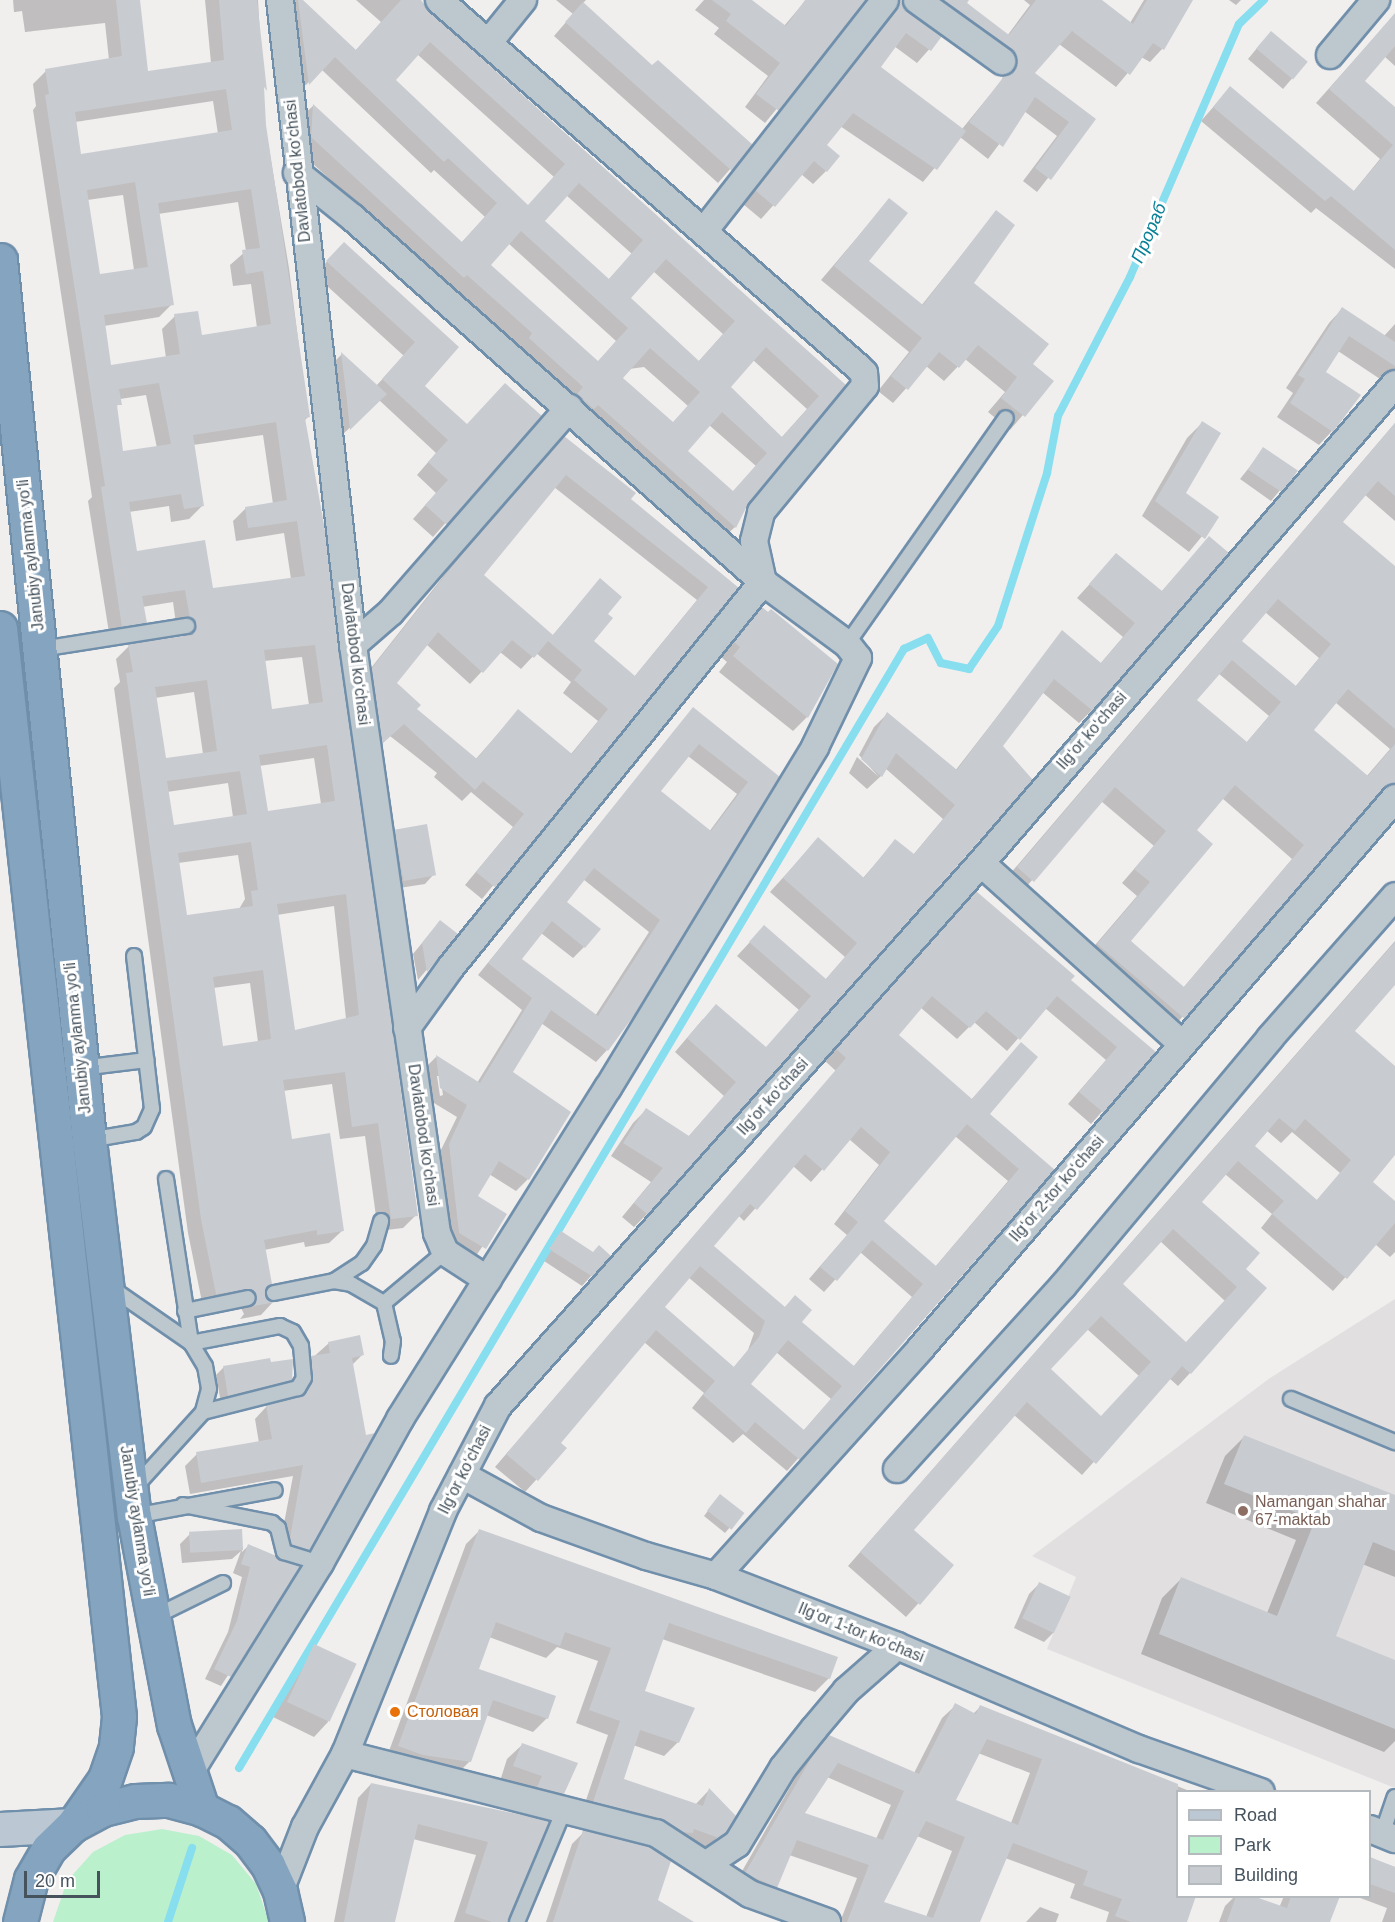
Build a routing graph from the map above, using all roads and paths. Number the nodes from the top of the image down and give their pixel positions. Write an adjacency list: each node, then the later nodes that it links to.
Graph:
1 (280, 0): 10 (street, Davlatobod koʻchasi)
2 (439, 0): 7 (street)
3 (524, 0): 7 (street)
4 (885, 0): 11 (street)
5 (917, 0): 9 (street)
6 (1376, 0): 8 (street)
7 (489, 42): 11 (street)
8 (1330, 55)
9 (1002, 60)
10 (297, 173): 14 (street); 20 (street, Davlatobod koʻchasi)
11 (704, 231): 16 (street)
12 (0, 260): 21 (highway, Janubiy aylanma yoʻli)
13 (1395, 384): 24 (street, Ilgʻor koʻchasi)
14 (569, 408): 16 (street); 20 (street)
15 (1006, 418): 19 (lane)
16 (763, 582): 19 (street); 27 (street)
17 (187, 626): 21 (lane)
18 (0, 628): 22 (highway, Janubiy aylanma yoʻli)
19 (847, 644): 35 (street)
20 (353, 645): 27 (street, Davlatobod koʻchasi)
21 (40, 649): 30 (highway, Janubiy aylanma yoʻli)
22 (9, 793): 63 (highway, Janubiy aylanma yoʻli)
23 (1395, 798): 28 (street, Ilgʻor 2-tor koʻchasi)
24 (981, 863): 28 (street); 48 (street, Ilgʻor koʻchasi)
25 (1395, 896): 47 (street)
26 (134, 956): 29 (lane)
27 (407, 1028): 34 (street, Davlatobod koʻchasi)
28 (1182, 1044): 53 (street, Ilgʻor 2-tor koʻchasi)
29 (147, 1060): 30 (lane); 31 (lane)
30 (81, 1068): 31 (highway, Janubiy aylanma yoʻli)
31 (88, 1140): 37 (highway, Janubiy aylanma yoʻli)
32 (166, 1179): 41 (lane)
33 (381, 1221): 36 (lane)
34 (445, 1252): 35 (street); 40 (lane)
35 (488, 1280): 52 (street)
36 (333, 1281): 38 (lane); 40 (lane)
37 (105, 1284): 42 (lane); 50 (highway, Janubiy aylanma yoʻli)
38 (274, 1293)
39 (248, 1298): 41 (lane)
40 (384, 1303): 43 (lane)
41 (185, 1311): 42 (lane)
42 (191, 1343): 45 (lane); 45 (lane)
43 (391, 1356)
44 (1291, 1399): 46 (lane)
45 (203, 1412): 50 (lane)
46 (1395, 1442)
47 (897, 1469)
48 (462, 1475): 53 (street, Ilgʻor 1-tor koʻchasi); 57 (street, Ilgʻor koʻchasi)
49 (275, 1490): 51 (lane)
50 (133, 1504): 51 (lane); 55 (highway, Janubiy aylanma yoʻli)
51 (183, 1505): 52 (lane)
52 (320, 1563): 58 (street)
53 (716, 1576): 56 (street, Ilgʻor 1-tor koʻchasi)
54 (223, 1583): 55 (lane)
55 (152, 1618): 58 (highway, Janubiy aylanma yoʻli)
56 (897, 1646): 59 (street, Ilgʻor 1-tor koʻchasi); 66 (street)
57 (345, 1754): 61 (street); 67 (street, Ilgʻor koʻchasi)
58 (190, 1772): 62 (highway, Janubiy aylanma yoʻli)
59 (1258, 1790)
60 (1395, 1797): 65 (lane)
61 (565, 1808): 66 (street); 69 (lane)
62 (202, 1809): 63 (highway); 67 (highway)
63 (73, 1826): 64 (main road); 68 (highway)
64 (0, 1829)
65 (1382, 1834)
66 (707, 1864): 70 (street)
67 (283, 1906)
68 (20, 1922)
69 (518, 1922)
70 (827, 1922)

